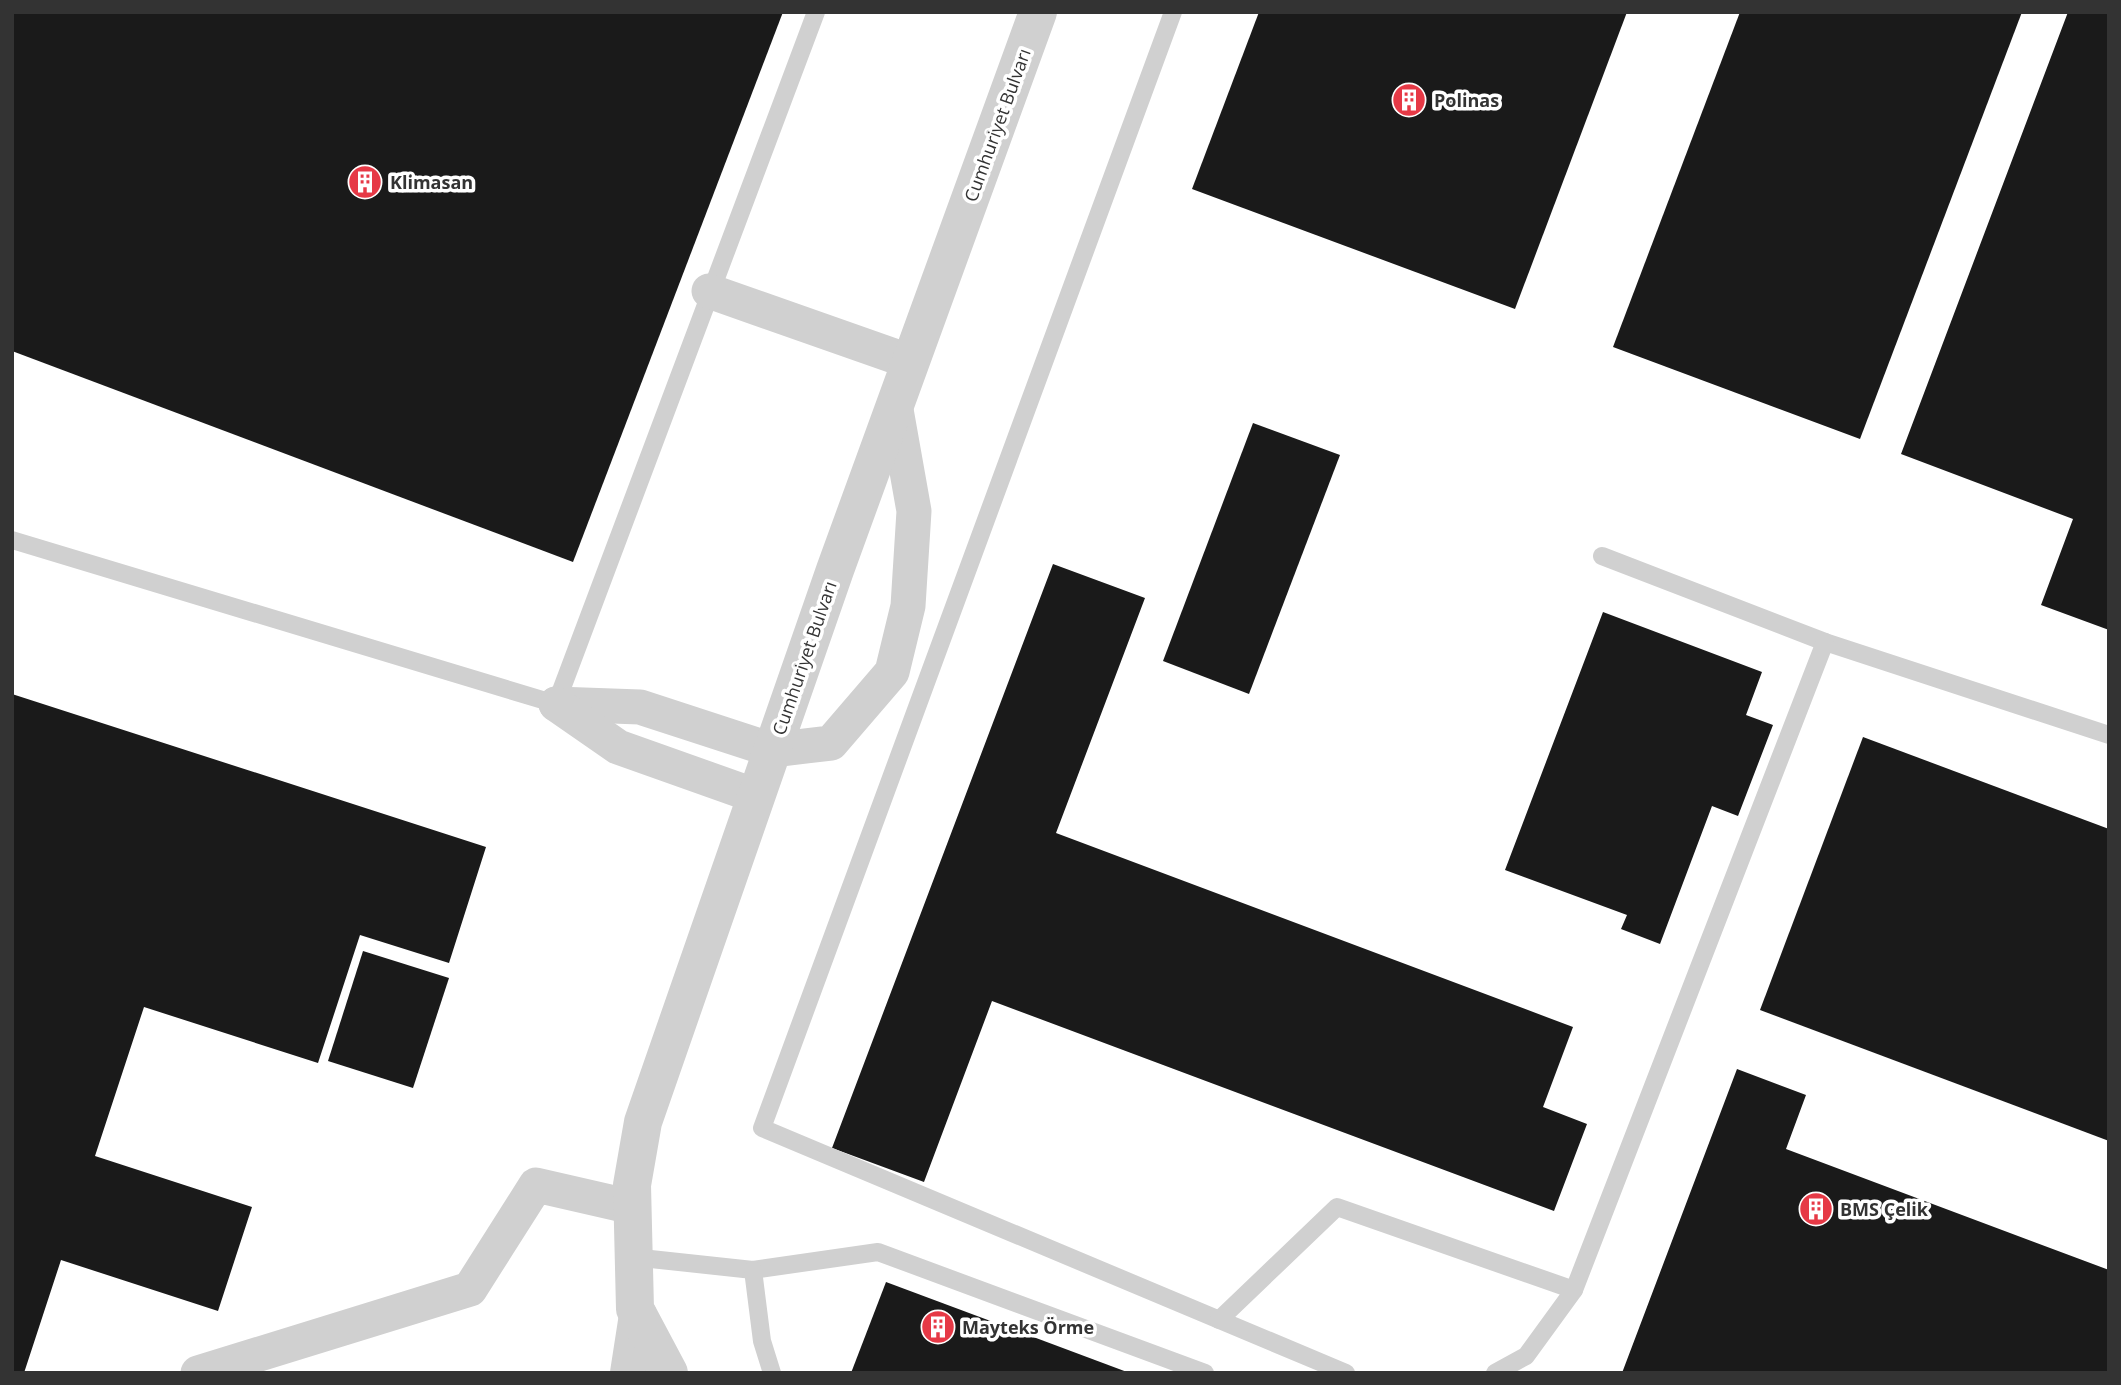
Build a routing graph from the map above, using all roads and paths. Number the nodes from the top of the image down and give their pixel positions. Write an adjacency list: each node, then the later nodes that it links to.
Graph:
1 (816, 12): 4 (lane)
2 (1038, 12): 5 (street, Cumhuriyet Bulvarı)
3 (1173, 12): 19 (lane)
4 (709, 291): 5 (street); 10 (lane)
5 (911, 362): 6 (street, Cumhuriyet Bulvarı)
6 (895, 404): 12 (street, Cumhuriyet Bulvarı); 12 (street)
7 (12, 540): 10 (lane)
8 (1602, 556): 9 (lane)
9 (1825, 642): 11 (lane); 17 (lane)
10 (556, 704): 12 (street); 13 (street)
11 (2109, 735)
12 (772, 750): 13 (street, Cumhuriyet Bulvarı)
13 (756, 796): 14 (street, Cumhuriyet Bulvarı)
14 (632, 1206): 15 (street, Cumhuriyet Bulvarı); 20 (street)
15 (632, 1257): 16 (lane); 18 (street, Cumhuriyet Bulvarı)
16 (753, 1270): 23 (lane); 24 (lane)
17 (1574, 1290): 19 (lane); 26 (lane)
18 (638, 1315): 21 (street, Cumhuriyet Bulvarı); 22 (street, Cumhuriyet Bulvarı)
19 (1219, 1320): 25 (lane)
20 (198, 1373)
21 (629, 1373)
22 (668, 1373)
23 (772, 1373)
24 (1205, 1373)
25 (1346, 1373)
26 (1495, 1373)

